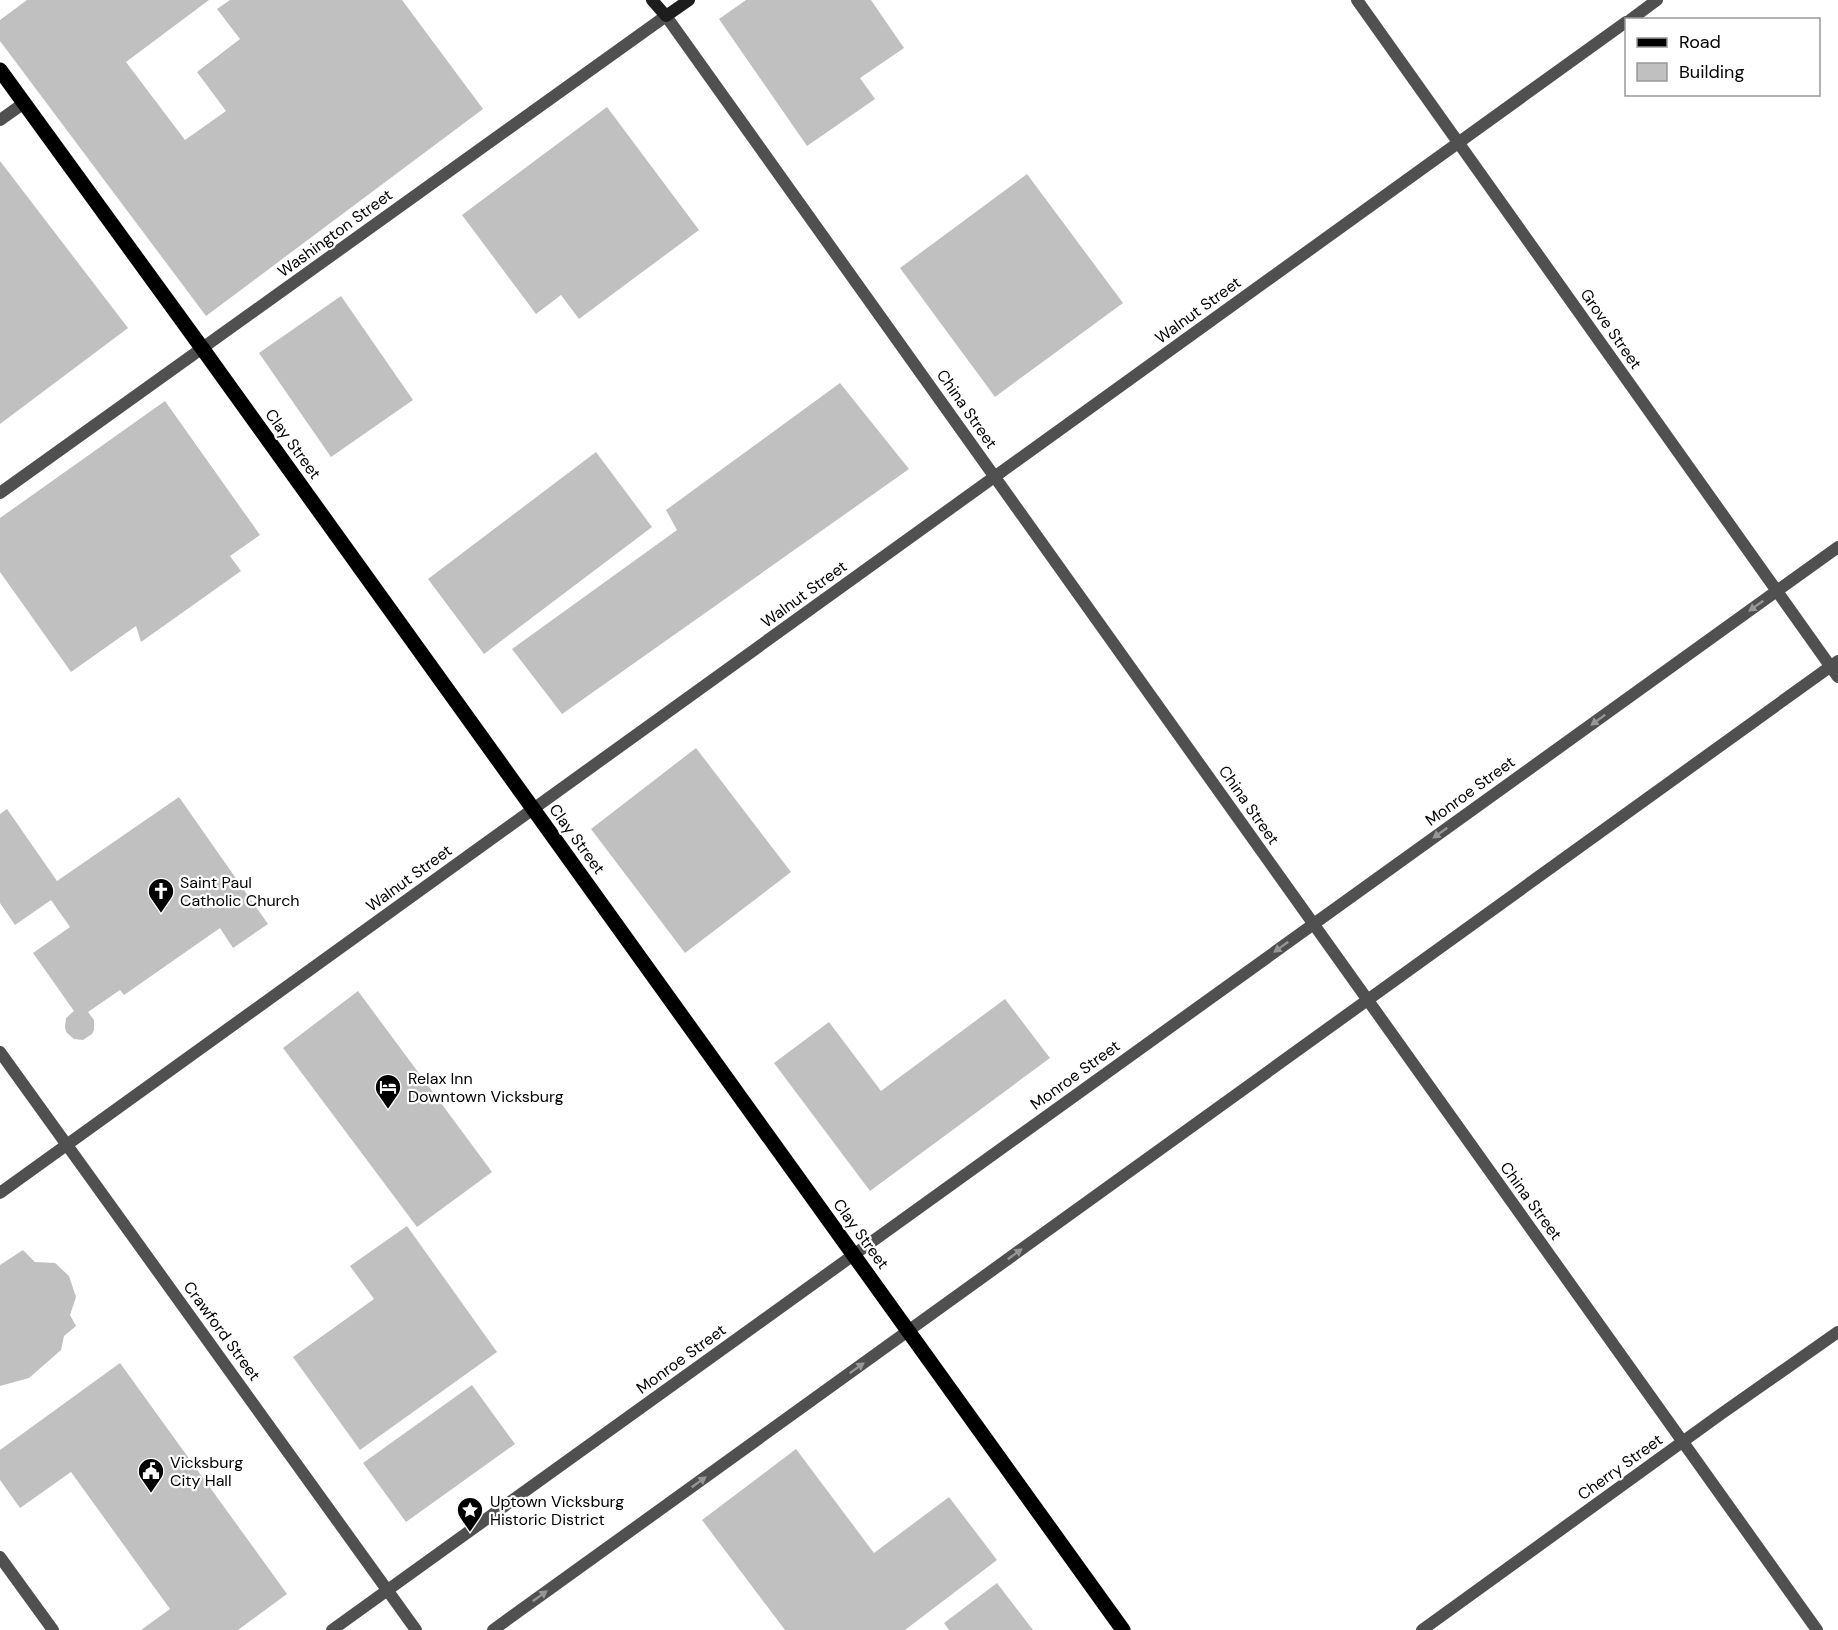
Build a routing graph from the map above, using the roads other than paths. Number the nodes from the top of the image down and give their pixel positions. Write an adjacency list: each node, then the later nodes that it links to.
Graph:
1 (652, 0): 5 (main road, China Street)
2 (688, 0): 5 (main road, Washington Street)
3 (1357, 0): 11 (street, Grove Street)
4 (1657, 0): 6 (street, Walnut Street)
5 (666, 16): 12 (street, Washington Street); 13 (street, China Street)
6 (1632, 18)
7 (1625, 23): 11 (street, Walnut Street)
8 (0, 70): 9 (main road, Clay Street)
9 (24, 103): 10 (street); 12 (main road, Clay Street)
10 (0, 120)
11 (1458, 143): 13 (street, Walnut Street); 16 (street, Grove Street)
12 (202, 348): 14 (street, Washington Street); 19 (main road, Clay Street)
13 (994, 477): 19 (street, Walnut Street); 20 (street, China Street)
14 (0, 493)
15 (1838, 547): 16 (street, Monroe Street)
16 (1777, 591): 17 (street, Grove Street); 20 (street, Monroe Street, one-way to 20)
17 (1834, 664): 18 (street, Grove Street); 21 (street)
18 (1838, 677)
19 (533, 809): 23 (street, Walnut Street); 25 (main road, Clay Street)
20 (1313, 924): 21 (street, China Street); 25 (street, Monroe Street, one-way to 25)
21 (1368, 1000): 26 (street, one-way to 21); 28 (street, China Street)
22 (0, 1052): 23 (street, Crawford Street)
23 (67, 1145): 24 (street, Walnut Street); 30 (street, Crawford Street)
24 (0, 1192)
25 (853, 1255): 26 (main road, Clay Street); 30 (street, Monroe Street)
26 (908, 1330): 34 (street, one-way to 26); 35 (main road, Clay Street)
27 (1838, 1332): 28 (street, Cherry Street)
28 (1683, 1442): 36 (street, Cherry Street); 37 (street, China Street)
29 (0, 1557): 31 (street)
30 (387, 1590): 32 (street, Monroe Street); 33 (street, Crawford Street)
31 (48, 1628)
32 (332, 1630)
33 (416, 1630)
34 (493, 1630)
35 (1123, 1630)
36 (1422, 1630)
37 (1817, 1630)

